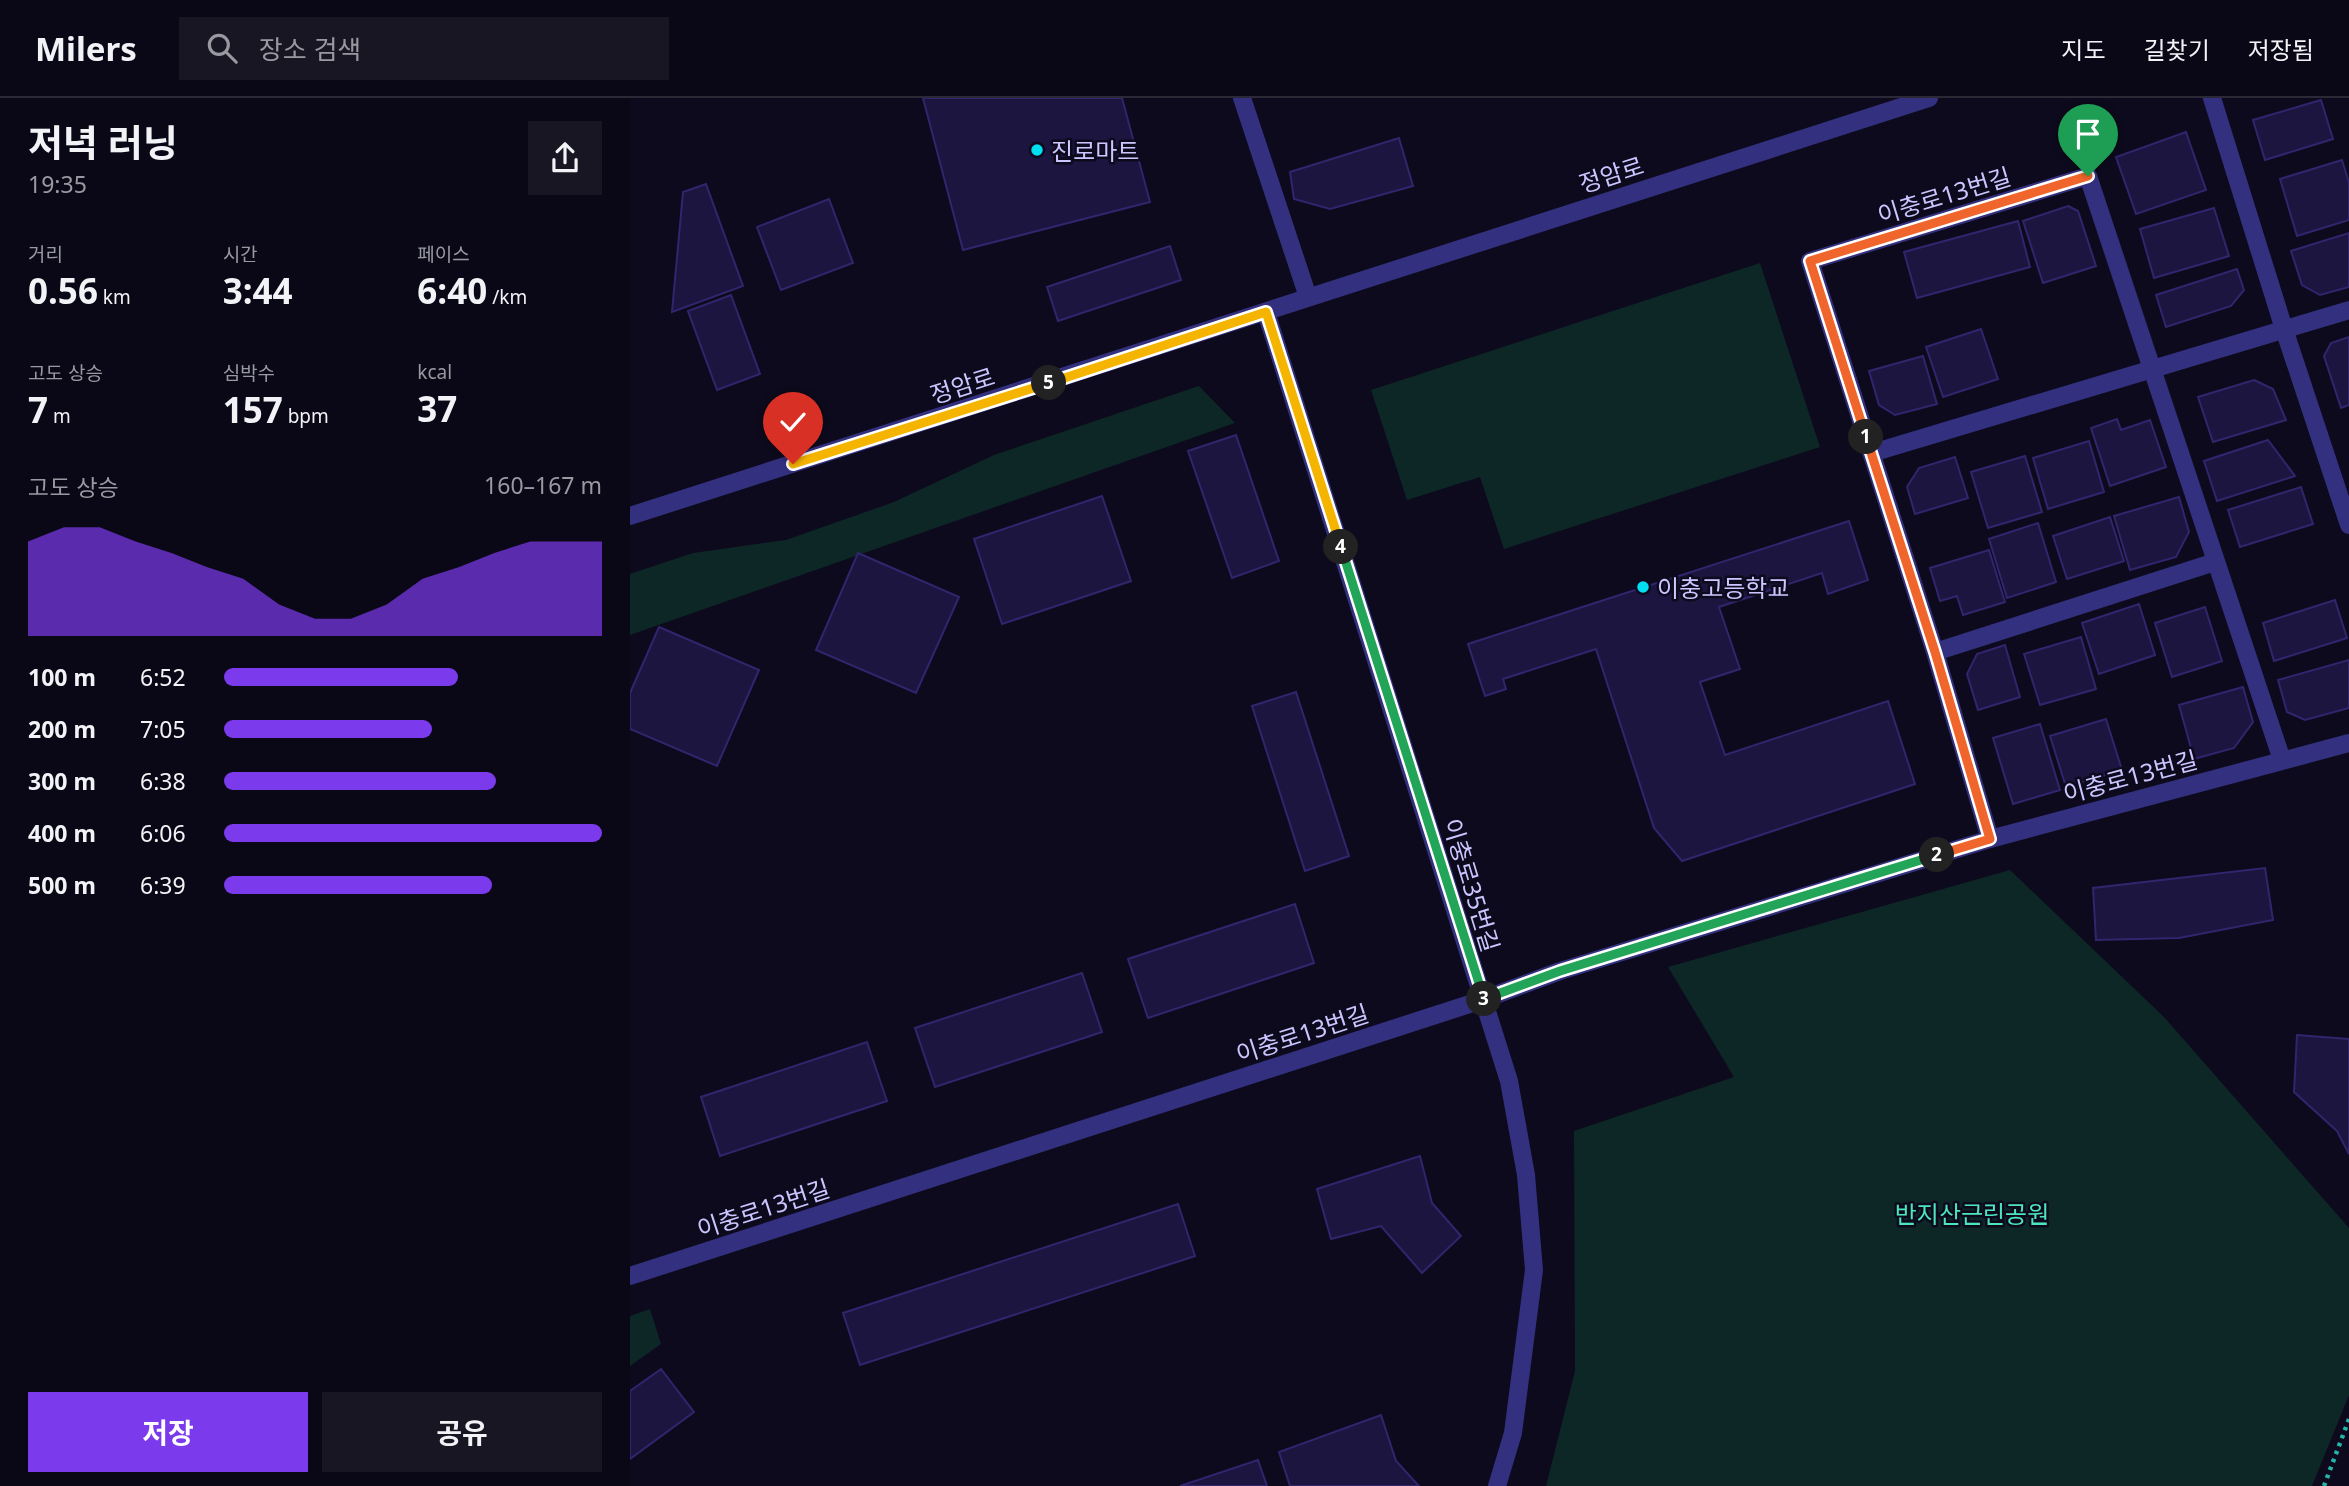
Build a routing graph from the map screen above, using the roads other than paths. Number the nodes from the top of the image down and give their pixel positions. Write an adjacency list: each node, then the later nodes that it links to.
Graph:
1 (1242, 98): 4 (street)
2 (1929, 98): 4 (street, 정암로)
3 (2213, 98): 7 (street)
4 (1308, 297): 6 (street, 정암로)
5 (2349, 310): 7 (street)
6 (1266, 312): 10 (street, 정암로); 17 (street, 이충로35번길)
7 (2284, 329): 8 (street); 11 (street)
8 (2152, 370): 9 (street); 9 (street, 이충로13번길); 12 (street, 이충로13번길)
9 (1872, 453): 13 (street, 이충로13번길)
10 (630, 516)
11 (2349, 525)
12 (2215, 562): 13 (street); 15 (street, 이충로13번길)
13 (1935, 652): 16 (street, 이충로13번길)
14 (2349, 743): 15 (street, 이충로13번길)
15 (2282, 760): 16 (street, 이충로13번길)
16 (1990, 839): 17 (street, 이충로13번길)
17 (1482, 1000): 18 (street, 이충로13번길); 19 (street, 이충로35번길)
18 (630, 1276)
19 (1497, 1486)

